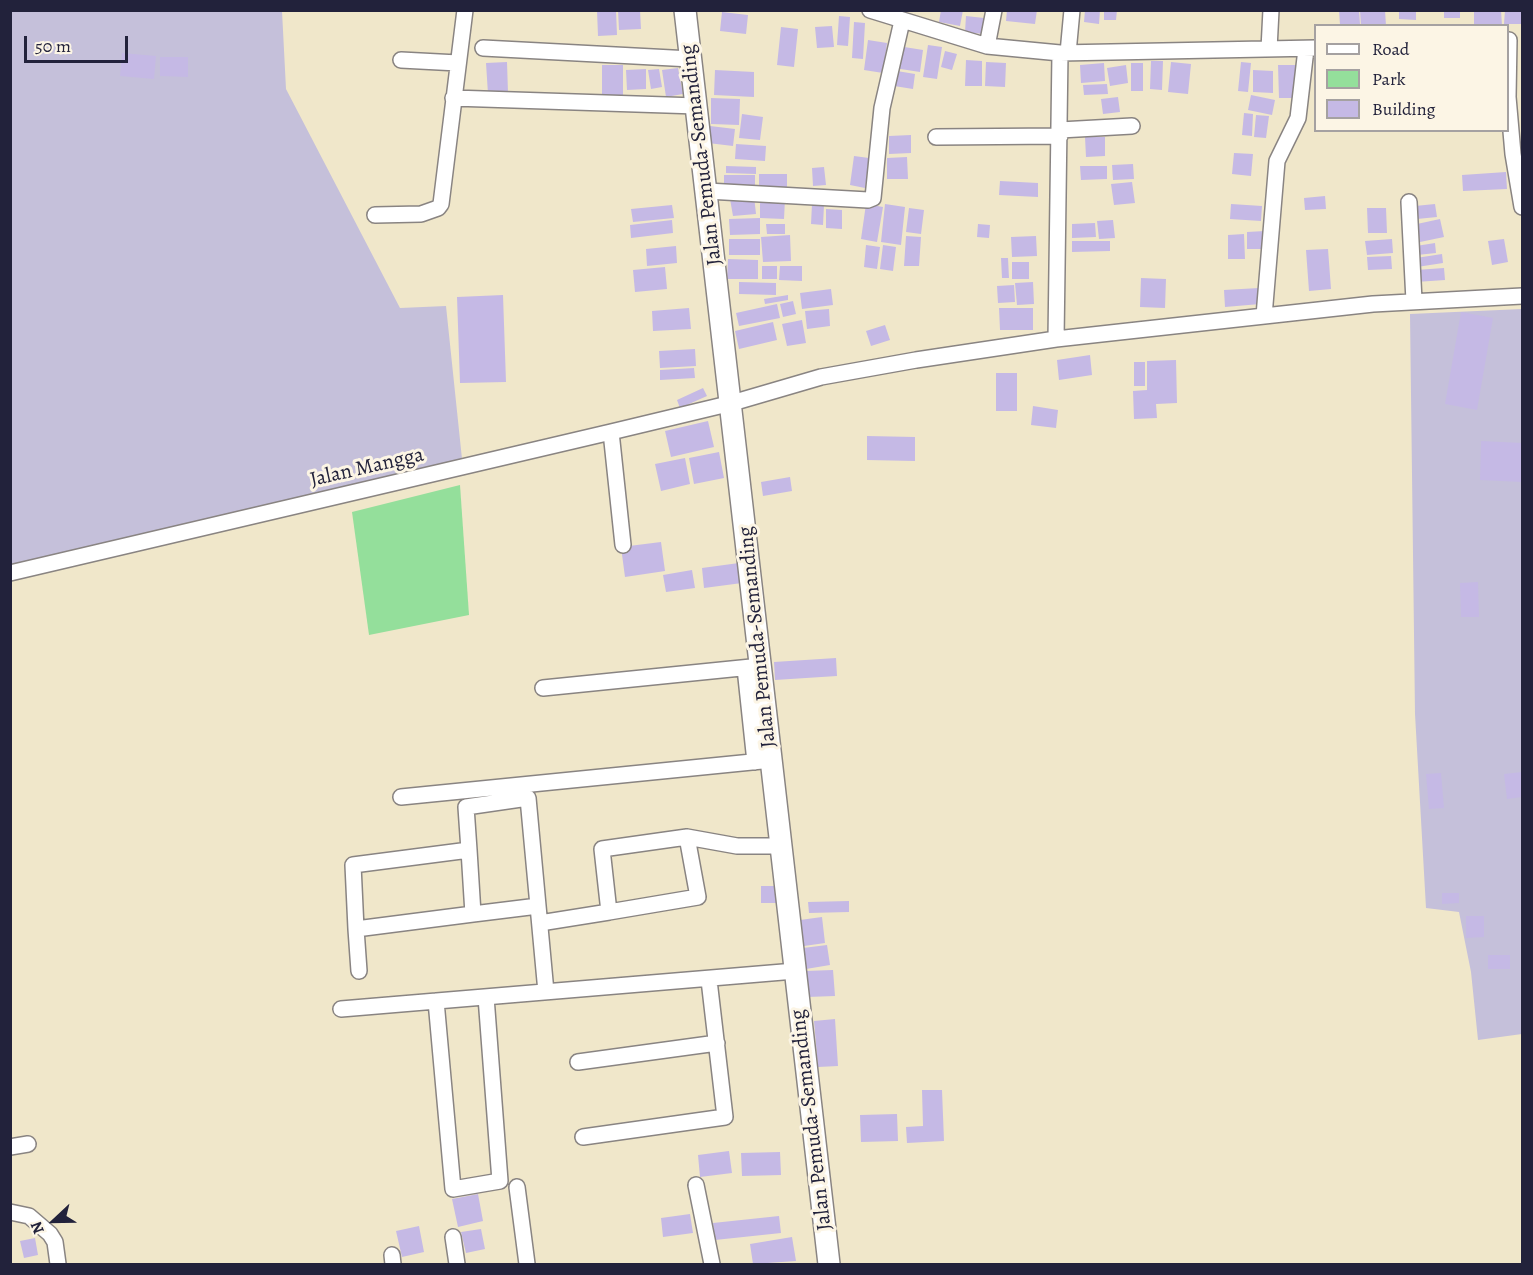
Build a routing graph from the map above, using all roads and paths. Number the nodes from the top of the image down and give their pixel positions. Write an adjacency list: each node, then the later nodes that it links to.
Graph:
1 (465, 10): 17 (street)
2 (685, 10): 15 (main road, Jalan Pemuda-Semanding)
3 (870, 10): 8 (street)
4 (994, 10): 10 (street)
5 (1072, 10): 14 (street)
6 (1263, 10): 7 (street)
7 (1271, 11): 12 (street)
8 (902, 21): 10 (street); 25 (street)
9 (1513, 40): 18 (street)
10 (987, 46): 14 (street)
11 (483, 48): 15 (street)
12 (1269, 49): 13 (street); 14 (street)
13 (1311, 49): 31 (street)
14 (1064, 53): 23 (street)
15 (691, 59): 21 (main road, Jalan Pemuda-Semanding)
16 (401, 60): 17 (street)
17 (458, 63): 19 (street)
18 (1509, 86)
19 (453, 98): 21 (street); 28 (street)
20 (1509, 105): 27 (street)
21 (697, 106): 25 (main road, Jalan Pemuda-Semanding)
22 (1132, 126): 23 (street)
23 (1060, 133): 24 (street); 32 (street)
24 (936, 136)
25 (707, 191): 33 (main road, Jalan Pemuda-Semanding)
26 (1409, 202): 30 (street)
27 (1522, 207)
28 (375, 215)
29 (1522, 296): 30 (street, Jalan Mangga)
30 (1414, 301): 31 (street, Jalan Mangga)
31 (1264, 316): 32 (street, Jalan Mangga)
32 (1056, 339): 33 (street, Jalan Mangga)
33 (732, 403): 34 (street, Jalan Mangga); 37 (main road, Jalan Pemuda-Semanding)
34 (611, 432): 35 (street); 36 (street, Jalan Mangga)
35 (623, 545)
36 (10, 573)
37 (753, 667): 38 (street); 39 (main road, Jalan Pemuda-Semanding)
38 (543, 688)
39 (763, 761): 40 (street); 42 (main road, Jalan Pemuda-Semanding)
40 (401, 797)
41 (687, 837): 42 (street); 45 (street); 45 (street)
42 (781, 846): 50 (main road, Jalan Pemuda-Semanding)
43 (469, 850): 44 (street); 46 (street); 48 (street)
44 (538, 906): 46 (street); 47 (street)
45 (609, 912): 47 (street)
46 (473, 914): 48 (street)
47 (540, 923): 52 (street)
48 (356, 929): 49 (street)
49 (359, 971)
50 (795, 971): 51 (street); 69 (main road, Jalan Pemuda-Semanding)
51 (709, 980): 52 (street); 56 (street)
52 (546, 992): 53 (street)
53 (486, 997): 54 (street); 54 (street)
54 (436, 1001): 55 (street)
55 (342, 1009)
56 (717, 1043): 57 (street); 58 (street)
57 (578, 1062)
58 (584, 1137)
59 (28, 1144): 60 (street)
60 (10, 1147)
61 (696, 1185): 68 (street)
62 (517, 1187): 67 (street)
63 (10, 1212): 65 (street)
64 (453, 1237): 66 (street)
65 (58, 1264)
66 (457, 1264)
67 (527, 1264)
68 (712, 1264)
69 (829, 1264)

